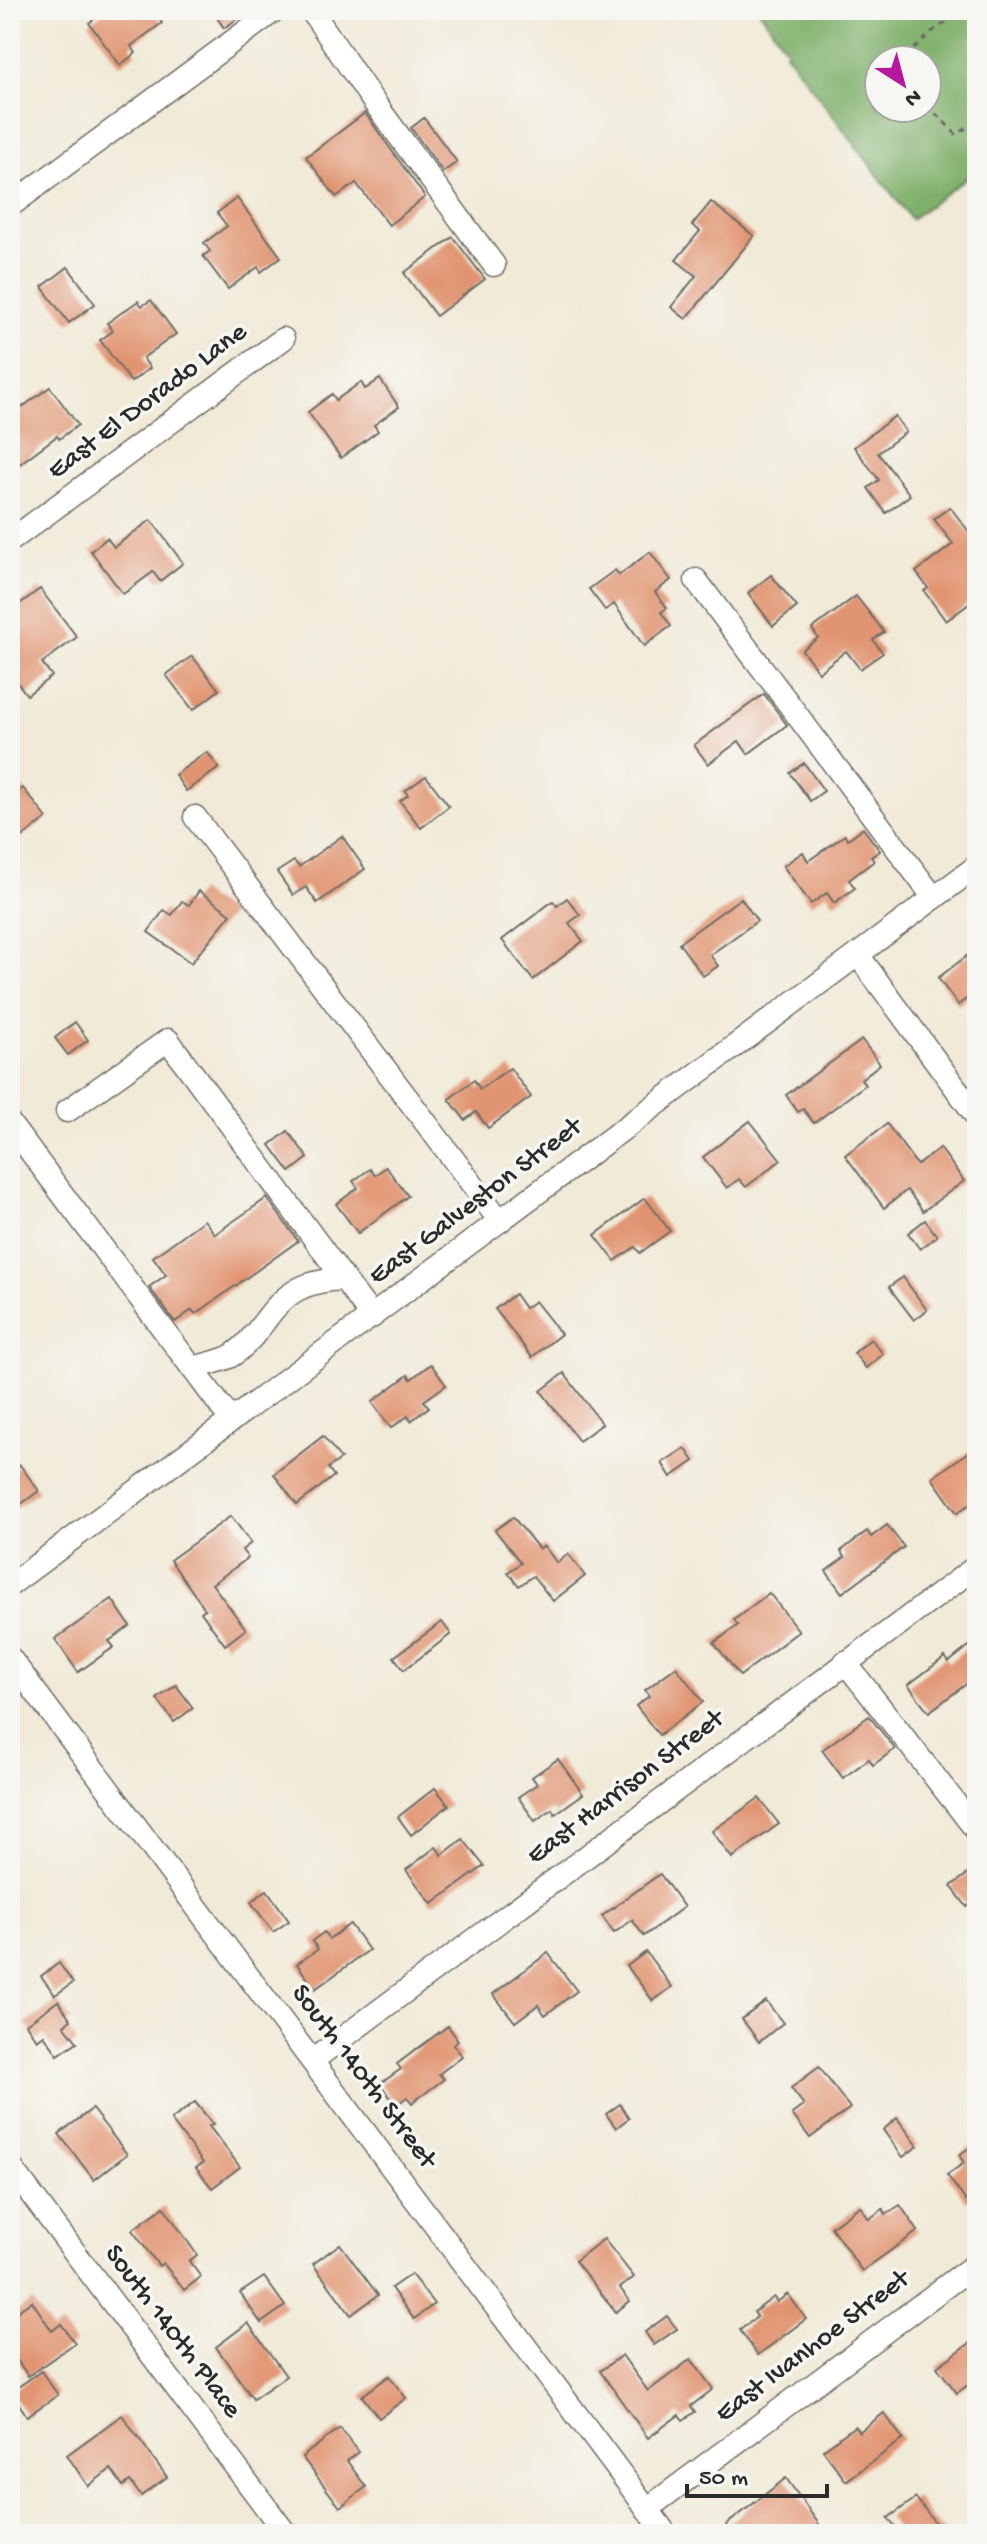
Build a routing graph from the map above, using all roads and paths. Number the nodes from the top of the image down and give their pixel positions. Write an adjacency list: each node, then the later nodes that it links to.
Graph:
1 (275, 10): 7 (street)
2 (311, 10): 8 (street)
3 (965, 10): 4 (path)
4 (919, 44)
5 (977, 120): 6 (path)
6 (943, 121)
7 (10, 206)
8 (494, 265)
9 (283, 339): 10 (street, East El Dorado Lane)
10 (10, 541)
11 (696, 580): 14 (street)
12 (195, 817): 19 (street)
13 (977, 866): 14 (street, East Galveston Street)
14 (934, 898): 15 (street, East Galveston Street)
15 (858, 955): 17 (street); 19 (street, East Galveston Street)
16 (67, 1111): 20 (street)
17 (977, 1117)
18 (10, 1124): 22 (street)
19 (500, 1221): 21 (street, East Galveston Street)
20 (343, 1279): 21 (street); 22 (street)
21 (372, 1317): 23 (street, East Galveston Street)
22 (192, 1368): 23 (street)
23 (231, 1420): 25 (street, East Galveston Street)
24 (977, 1566): 27 (street, East Harrison Street)
25 (10, 1585)
26 (10, 1658): 29 (street, South 140th Street)
27 (845, 1662): 28 (street); 29 (street, East Harrison Street)
28 (977, 1831)
29 (313, 2060): 32 (street, South 140th Street)
30 (10, 2166): 33 (street, South 140th Place)
31 (977, 2263): 32 (street, East Ivanhoe Street)
32 (647, 2509): 34 (street, South 140th Street)
33 (286, 2534)
34 (666, 2534)

